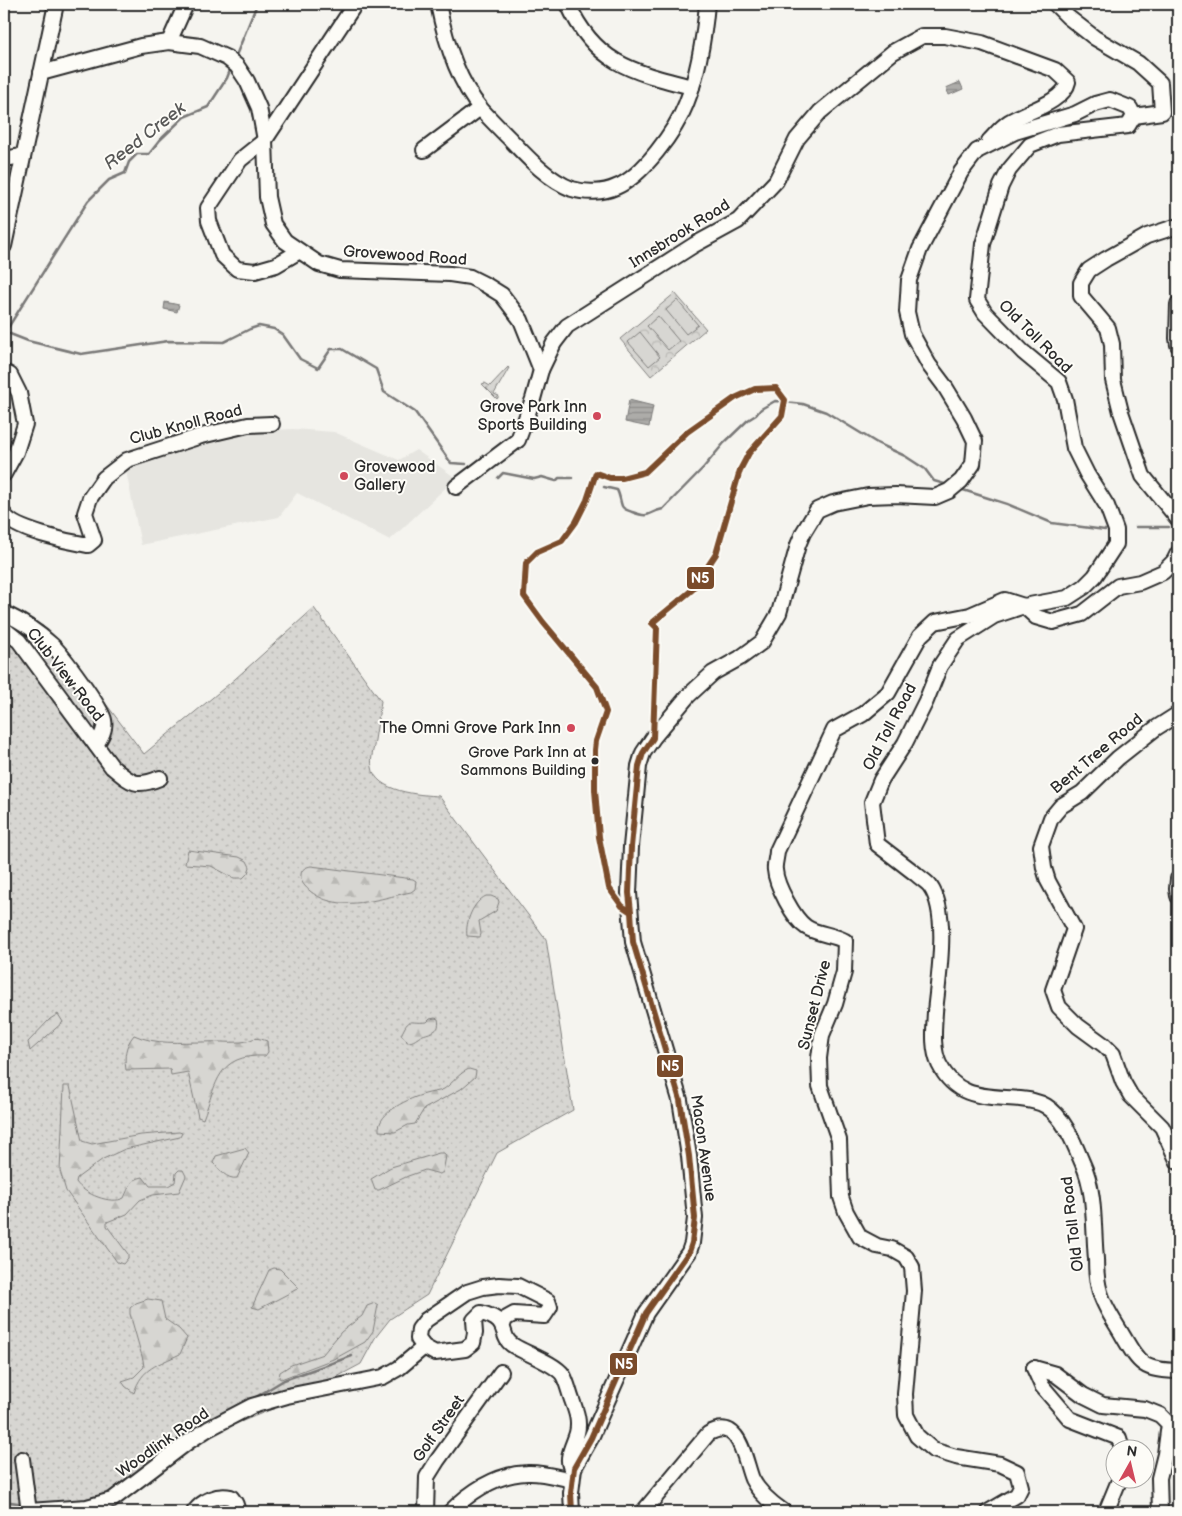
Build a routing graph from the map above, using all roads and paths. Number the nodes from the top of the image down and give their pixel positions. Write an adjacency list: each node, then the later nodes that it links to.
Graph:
1 (56, 4): 9 (street)
2 (186, 4): 8 (street)
3 (355, 4): 13 (street)
4 (438, 4): 11 (street)
5 (568, 4): 10 (street)
6 (707, 4): 10 (street)
7 (1054, 4): 12 (street)
8 (169, 42): 9 (street, Grovewood Road); 13 (street, Grovewood Road)
9 (41, 73): 16 (street)
10 (692, 87): 11 (street)
11 (480, 108): 15 (street)
12 (1134, 116): 14 (street); 31 (street, Old Toll Road)
13 (265, 140): 20 (street, Grovewood Road); 20 (street)
14 (984, 147): 23 (street, Innsbrook Road); 46 (street, Macon Avenue)
15 (424, 150)
16 (22, 156): 17 (street); 19 (street)
17 (4, 159)
18 (1178, 226): 29 (street)
19 (4, 246)
20 (298, 252): 23 (street, Grovewood Road)
21 (1178, 304): 22 (street)
22 (1178, 344)
23 (541, 370): 27 (street, Innsbrook Road)
24 (4, 372): 26 (street)
25 (272, 424): 28 (street, Club Knoll Road)
26 (4, 474)
27 (456, 487)
28 (4, 514)
29 (1178, 519)
30 (1178, 553): 31 (street, Sunset Drive)
31 (1024, 606): 42 (street, Old Toll Road); 56 (street, Sunset Drive)
32 (4, 613): 35 (street, Club View Road)
33 (4, 629): 35 (street, Club View Road)
34 (1178, 714): 39 (street, Bent Tree Road)
35 (96, 745): 36 (street, Club View Road)
36 (160, 778)
37 (1178, 879): 38 (street)
38 (1178, 896)
39 (1178, 1162)
40 (503, 1324): 41 (street); 41 (street); 46 (street)
41 (424, 1347): 48 (street, Woodlink Road)
42 (1178, 1371)
43 (501, 1372): 51 (street, Golf Street)
44 (1119, 1438): 58 (street)
45 (22, 1459): 48 (street)
46 (573, 1474): 52 (street); 53 (street, Macon Avenue)
47 (1116, 1488): 57 (street)
48 (29, 1512)
49 (194, 1512): 50 (street)
50 (236, 1512)
51 (426, 1512)
52 (450, 1512)
53 (572, 1512)
54 (643, 1512): 55 (street)
55 (784, 1512)
56 (988, 1512)
57 (1106, 1512)
58 (1160, 1512)

